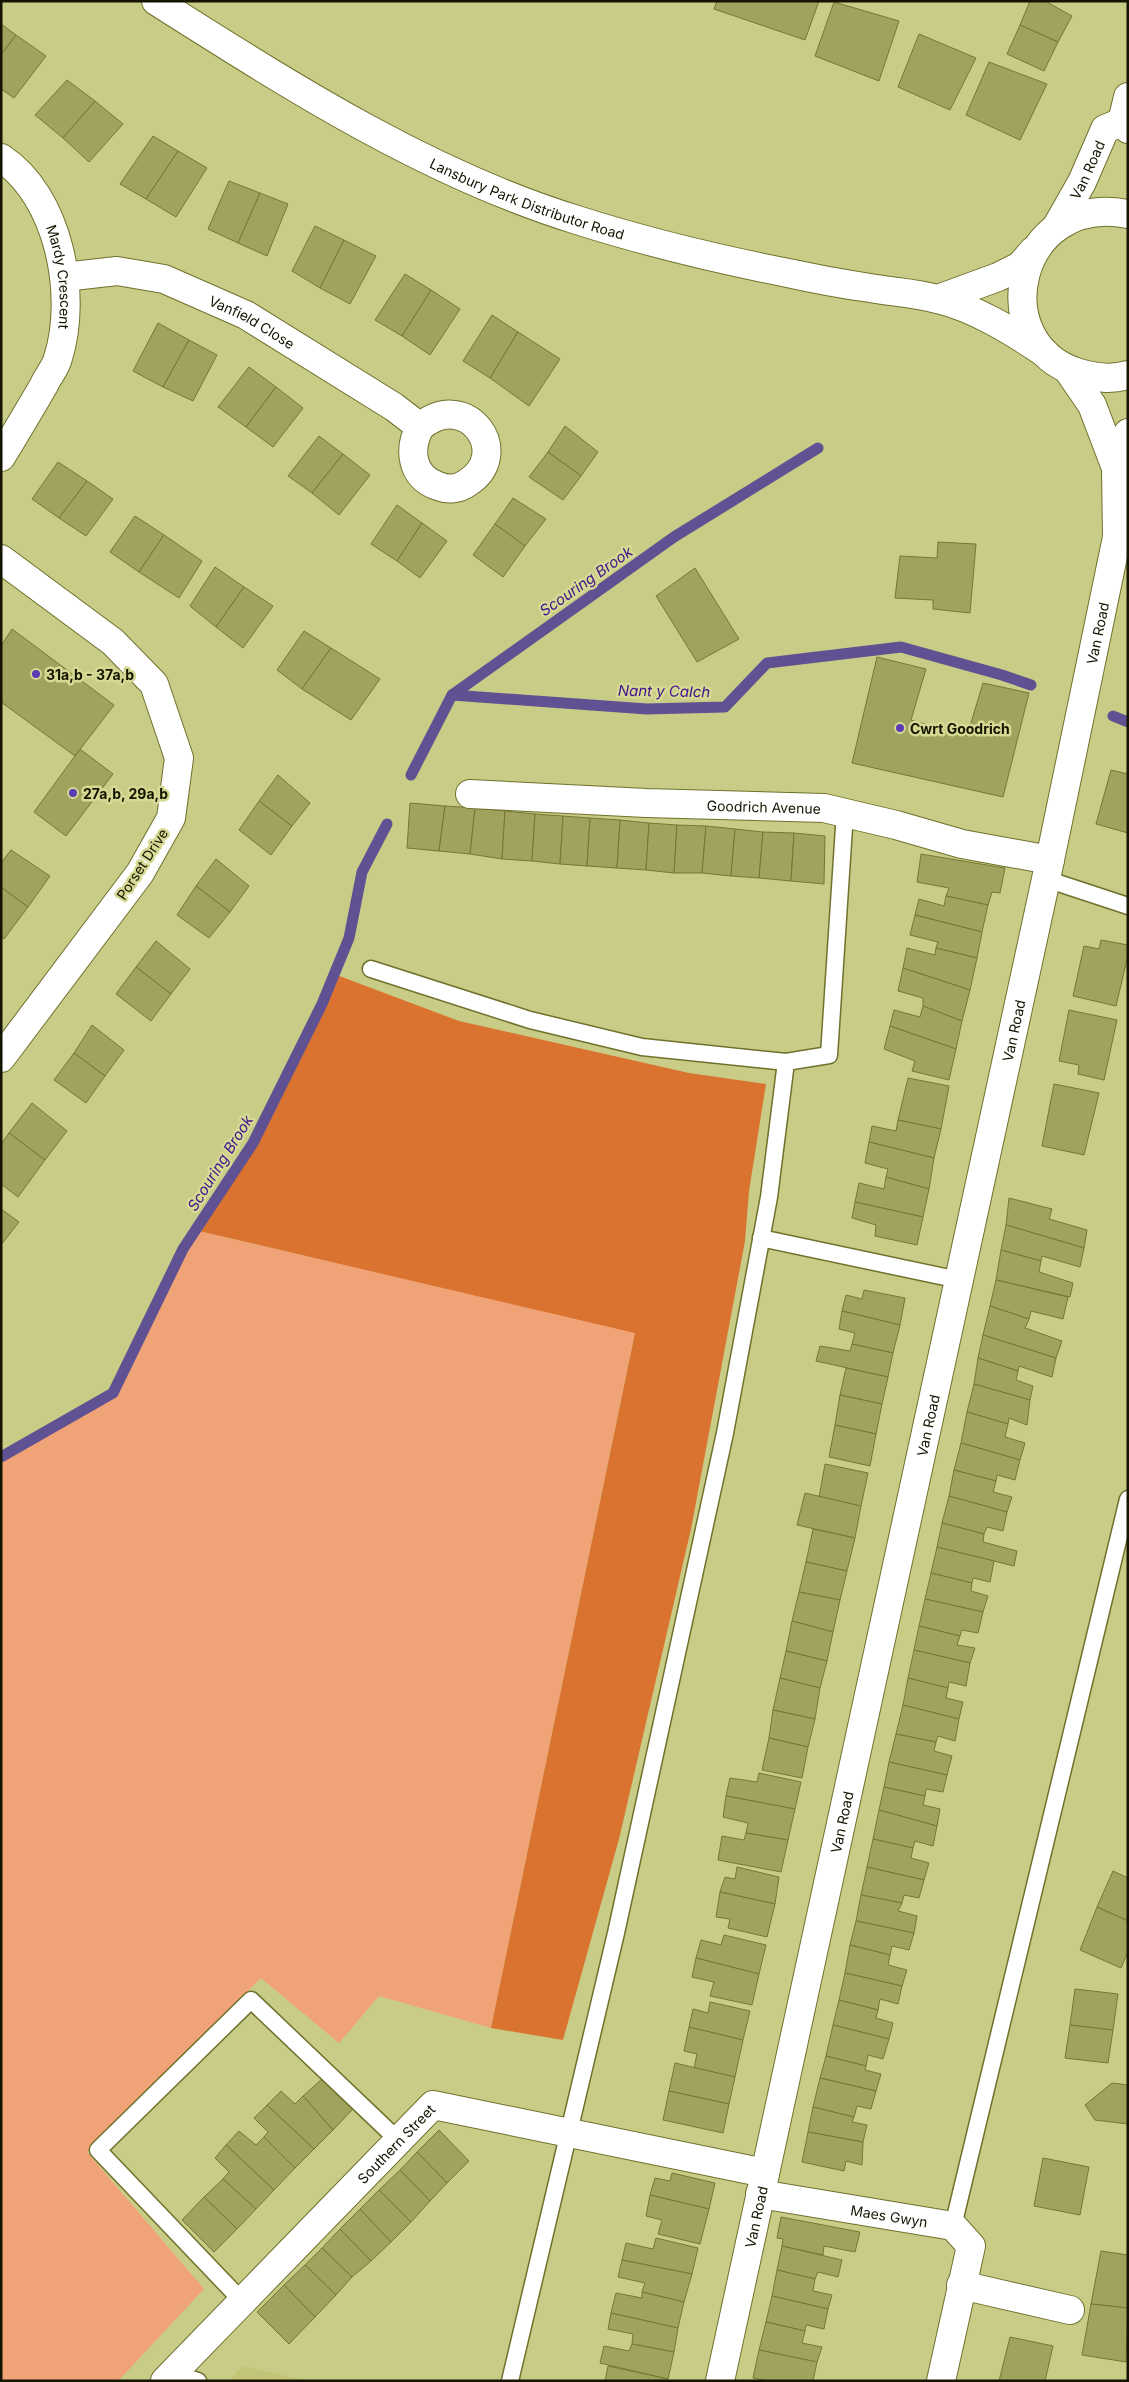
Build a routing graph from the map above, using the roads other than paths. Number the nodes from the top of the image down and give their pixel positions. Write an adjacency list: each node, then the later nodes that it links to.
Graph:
1 (156, 1): 8 (street, Lansbury Park Distributor Road)
2 (1126, 116): 5 (street, Van Road)
3 (1, 158): 7 (street, Mardy Crescent)
4 (1128, 214): 5 (street)
5 (1057, 226): 6 (street, Lansbury Park Distributor Road)
6 (1037, 246): 8 (street, Lansbury Park Distributor Road); 9 (street)
7 (64, 277): 12 (street, Vanfield Close); 14 (street, Mardy Crescent)
8 (938, 299): 9 (street, Lansbury Park Distributor Road)
9 (1044, 353): 10 (street, Lansbury Park Distributor Road)
10 (1068, 370): 11 (street); 15 (street, Van Road)
11 (1128, 375)
12 (420, 427)
13 (1128, 433): 15 (street, Van Road)
14 (1, 457)
15 (1116, 468): 16 (street, Van Road)
16 (1122, 539): 20 (street, Van Road)
17 (1, 559): 23 (street, Porset Drive)
18 (470, 794): 19 (street, Goodrich Avenue)
19 (845, 812): 20 (street, Goodrich Avenue); 24 (lane)
20 (1048, 869): 21 (lane); 26 (street, Van Road)
21 (1128, 906)
22 (371, 969): 24 (lane)
23 (1, 1058)
24 (786, 1062): 25 (lane)
25 (761, 1238): 26 (lane); 28 (lane)
26 (959, 1280): 30 (street, Van Road)
27 (1128, 1499): 31 (lane)
28 (569, 2132): 29 (street, Southern Street); 30 (street, Southern Street); 37 (lane)
29 (399, 2141): 33 (street, Southern Street); 33 (lane)
30 (762, 2183): 31 (street, Maes Gwyn); 38 (street, Van Road)
31 (953, 2226): 32 (street)
32 (961, 2286): 34 (street); 39 (street)
33 (242, 2301): 35 (street, Southern Street)
34 (1070, 2310)
35 (169, 2377): 36 (lane)
36 (198, 2381)
37 (510, 2381)
38 (720, 2381)
39 (941, 2381)

